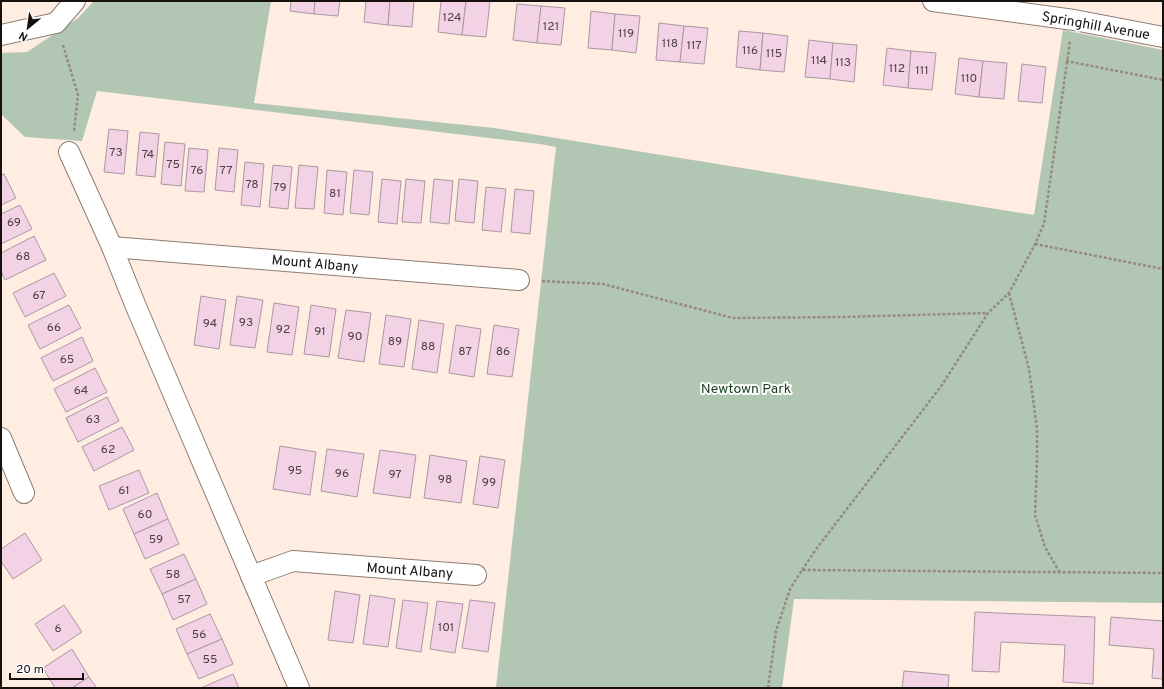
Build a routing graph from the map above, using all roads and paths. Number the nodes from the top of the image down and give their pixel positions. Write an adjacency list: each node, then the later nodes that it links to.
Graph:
1 (75, 1): 4 (street)
2 (933, 1): 3 (street, Springhill Avenue)
3 (1074, 20): 6 (street, Springhill Avenue); 7 (path)
4 (56, 23): 5 (street); 9 (path)
5 (1, 35)
6 (1163, 37)
7 (1066, 61): 8 (path); 10 (path)
8 (1163, 80)
9 (69, 152): 11 (street)
10 (1036, 244): 12 (path); 15 (path)
11 (112, 247): 13 (street, Mount Albany); 23 (street)
12 (1163, 268)
13 (519, 280)
14 (540, 281): 16 (path)
15 (1008, 293): 16 (path); 20 (path)
16 (988, 313): 19 (path)
17 (1, 438): 18 (street)
18 (24, 493)
19 (802, 570): 20 (path); 25 (path)
20 (1060, 573): 21 (path)
21 (1163, 573)
22 (476, 575): 23 (street, Mount Albany)
23 (251, 576): 24 (street)
24 (299, 688)
25 (768, 688)

